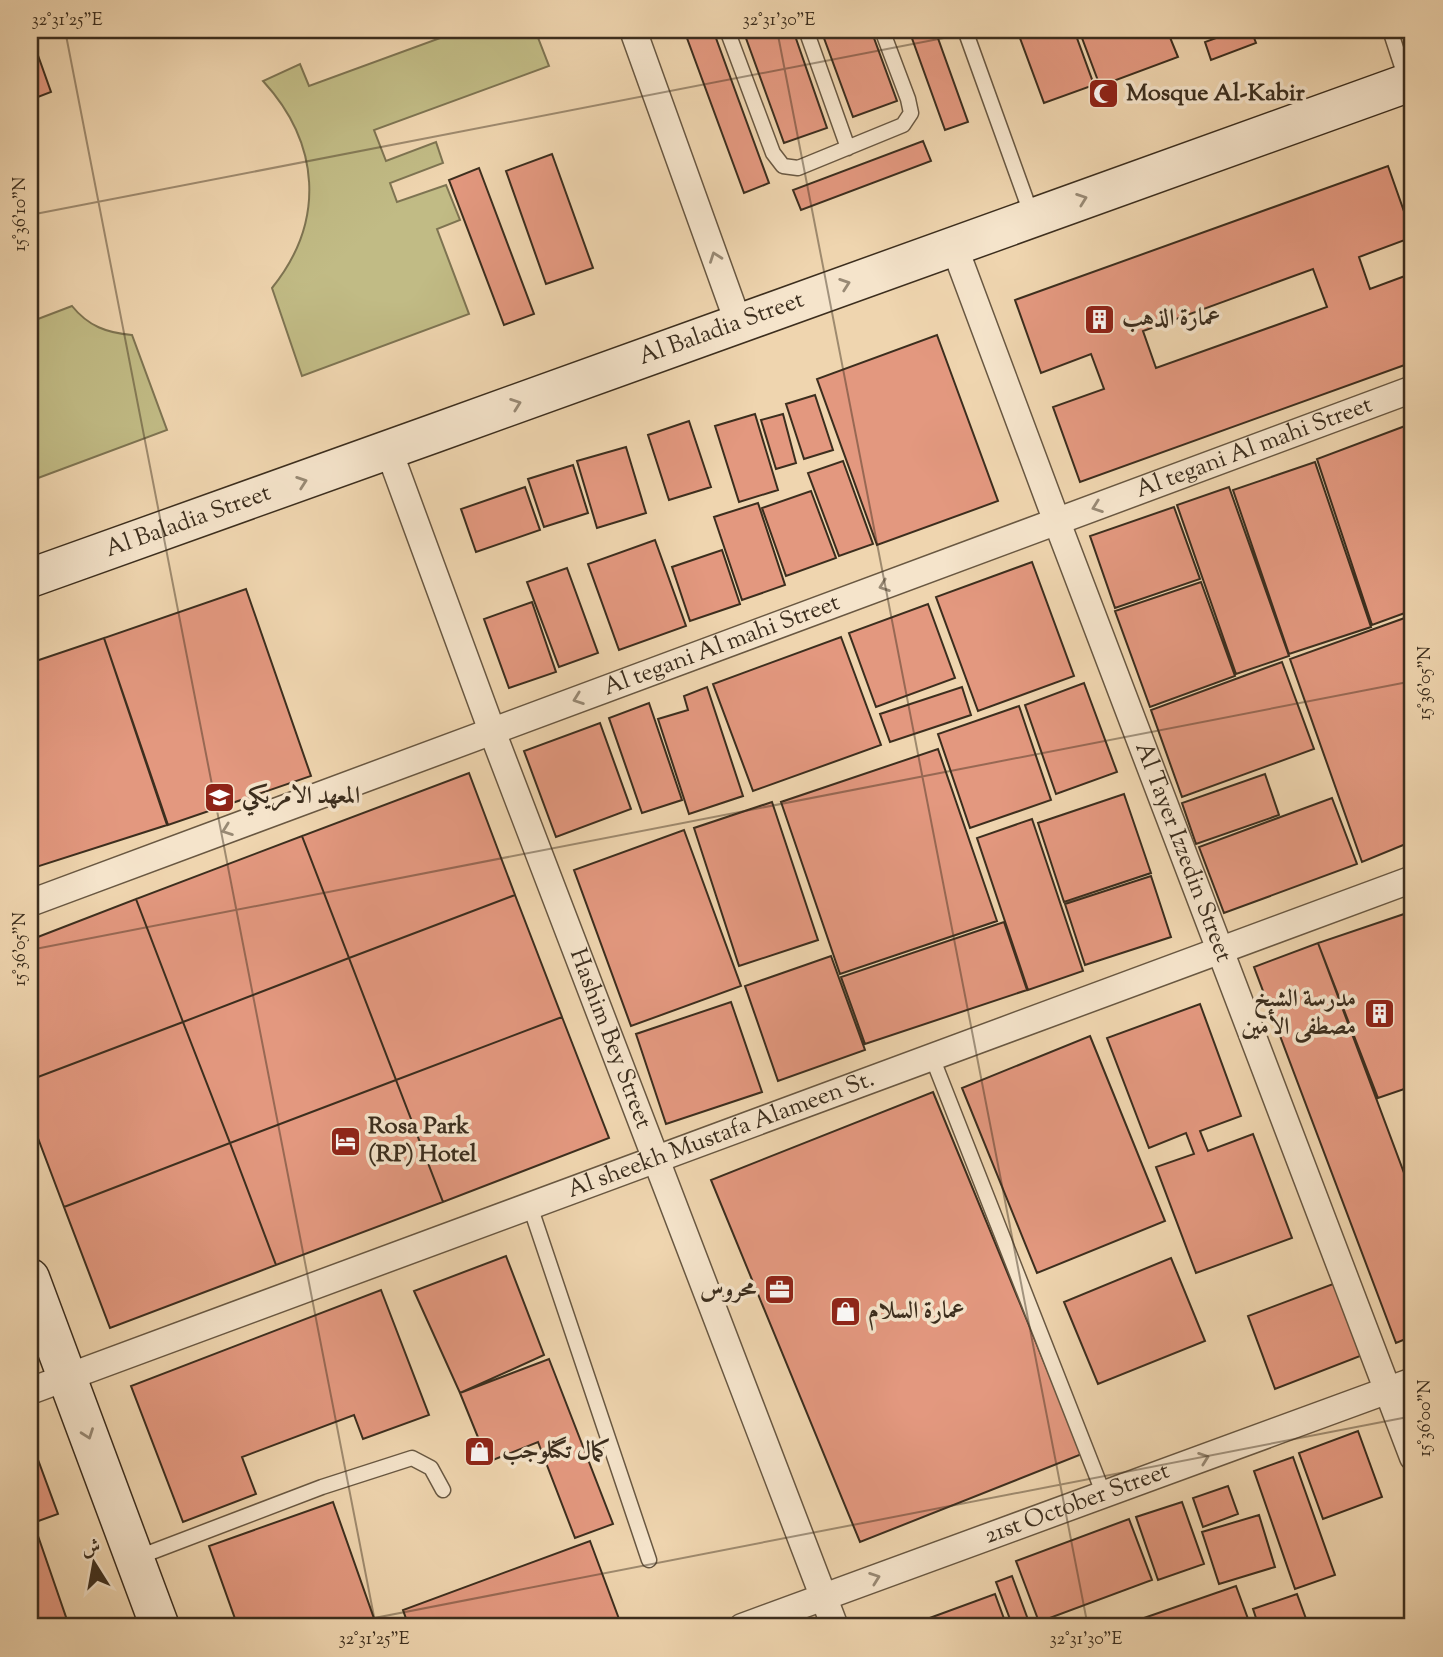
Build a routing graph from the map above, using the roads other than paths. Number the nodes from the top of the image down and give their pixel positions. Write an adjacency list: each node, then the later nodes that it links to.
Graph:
1 (633, 30): 11 (street, one-way to 1)
2 (727, 30): 8 (lane)
3 (806, 30): 8 (lane)
4 (882, 30): 8 (lane)
5 (965, 30): 9 (lane)
6 (1390, 30): 7 (lane)
7 (1411, 87): 9 (street, Al Baladia Street, one-way to 7)
8 (848, 148)
9 (1033, 217): 10 (street, Al Baladia Street)
10 (954, 246): 11 (street, Al Baladia Street, one-way to 10); 14 (street, Al Tayer Izzedin Street)
11 (738, 322): 13 (street, Al Baladia Street, one-way to 11)
12 (1413, 389): 14 (street, Al tegani Al mahi Street, one-way to 14)
13 (388, 451): 15 (street, Al Baladia Street, one-way to 13); 16 (street, Hashim Bey Street)
14 (1057, 522): 16 (street, Al tegani Al mahi Street, one-way to 16); 19 (street, Al Tayer Izzedin Street)
15 (30, 578)
16 (492, 731): 18 (street, Al tegani Al mahi Street, one-way to 18); 21 (street, Hashim Bey Street)
17 (1413, 879): 19 (street, Al sheekh Mustafa Alameen St.)
18 (30, 904)
19 (1222, 950): 20 (street, Al sheekh Mustafa Alameen St.); 27 (street, Al Tayer Izzedin Street)
20 (932, 1057): 21 (street, Al sheekh Mustafa Alameen St.); 30 (lane)
21 (654, 1160): 22 (street, Al sheekh Mustafa Alameen St.); 33 (street, Hashim Bey Street)
22 (530, 1206): 24 (street, Al sheekh Mustafa Alameen St.); 32 (lane)
23 (30, 1278): 24 (street)
24 (67, 1377): 26 (street, Al sheekh Mustafa Alameen St.); 31 (street, one-way to 31)
25 (1413, 1381): 27 (street, 21st October Street)
26 (30, 1391)
27 (1388, 1391): 28 (street, Al Tayer Izzedin Street); 30 (street, 21st October Street, one-way to 27)
28 (1413, 1457)
29 (443, 1490): 31 (lane)
30 (1104, 1494): 33 (street, 21st October Street, one-way to 30)
31 (134, 1558): 34 (street)
32 (649, 1560)
33 (824, 1597): 35 (street, 21st October Street); 36 (street, Hashim Bey Street)
34 (160, 1627)
35 (742, 1627)
36 (835, 1627)

